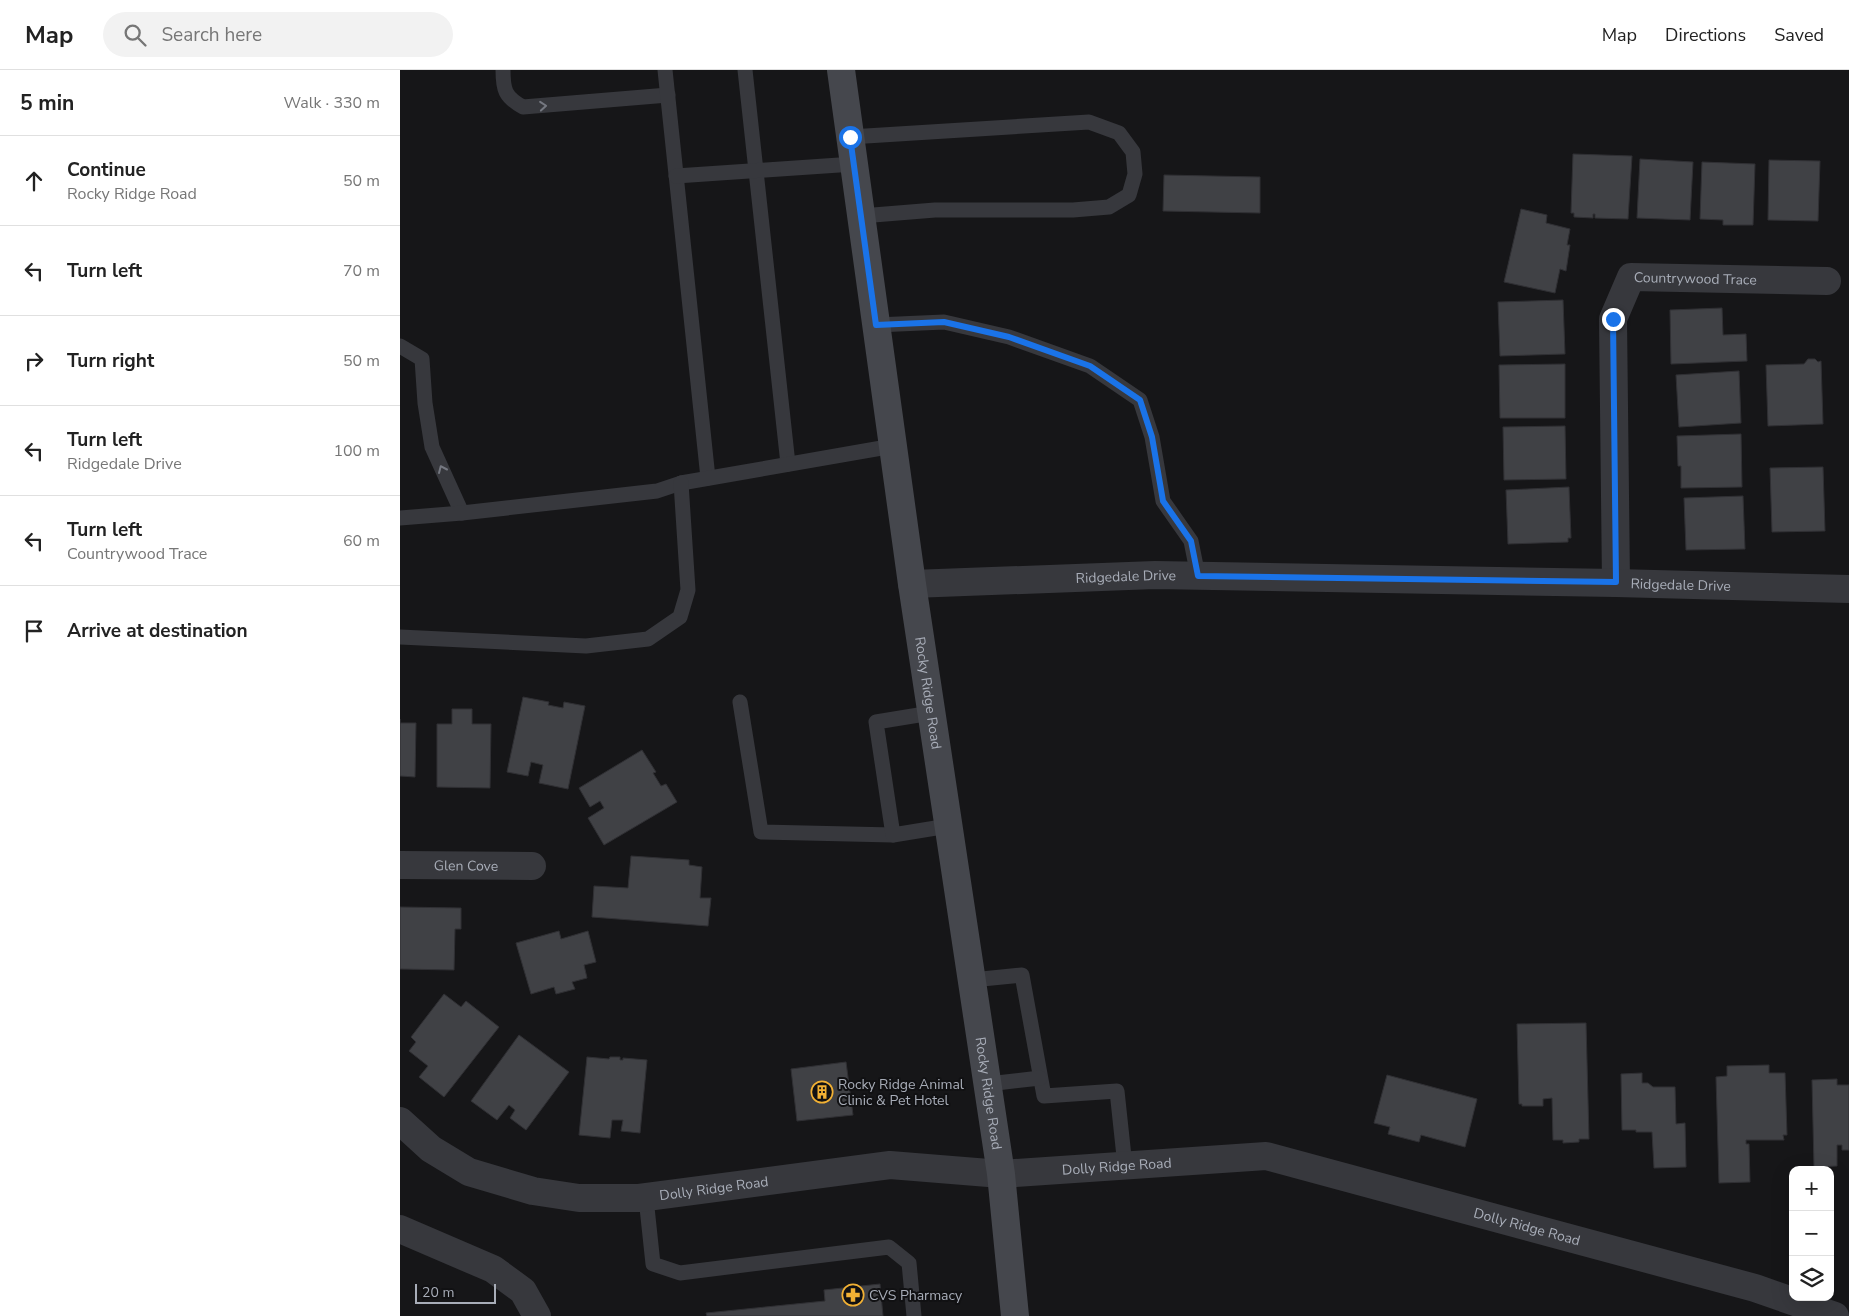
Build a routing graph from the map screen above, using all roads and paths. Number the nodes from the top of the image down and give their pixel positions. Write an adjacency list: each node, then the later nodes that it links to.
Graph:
1 (503, 70): 5 (lane, one-way to 5)
2 (665, 70): 5 (lane)
3 (745, 70): 8 (lane)
4 (840, 70): 6 (main road, Rocky Ridge Road)
5 (668, 95): 9 (lane)
6 (850, 137): 7 (main road, Rocky Ridge Road); 10 (lane)
7 (854, 164): 8 (lane); 10 (main road, Rocky Ridge Road)
8 (756, 169): 9 (lane); 15 (lane)
9 (676, 176): 16 (lane)
10 (861, 216): 12 (main road, Rocky Ridge Road)
11 (1827, 281): 21 (street, Countrywood Trace)
12 (876, 325): 14 (main road, Rocky Ridge Road); 20 (lane)
13 (400, 346): 18 (lane, one-way to 13)
14 (893, 446): 15 (lane); 22 (main road, Rocky Ridge Road)
15 (788, 464): 16 (lane)
16 (708, 478): 17 (lane)
17 (681, 483): 18 (lane); 24 (lane)
18 (462, 513): 19 (lane)
19 (400, 518)
20 (1198, 576): 21 (street, Ridgedale Drive); 22 (street, Ridgedale Drive)
21 (1616, 582): 23 (street, Ridgedale Drive)
22 (912, 584): 26 (main road, Rocky Ridge Road)
23 (1849, 590)
24 (400, 637)
25 (740, 702): 28 (lane)
26 (931, 713): 27 (main road, Rocky Ridge Road); 28 (lane)
27 (948, 826): 28 (lane); 31 (main road, Rocky Ridge Road)
28 (893, 834)
29 (400, 865): 30 (street, Glen Cove)
30 (532, 866)
31 (972, 980): 32 (lane); 33 (main road, Rocky Ridge Road)
32 (1040, 1078): 33 (lane); 35 (lane)
33 (988, 1084): 36 (main road, Rocky Ridge Road)
34 (400, 1121): 37 (street, Dolly Ridge Road)
35 (1125, 1166): 36 (street, Dolly Ridge Road); 42 (street, Dolly Ridge Road)
36 (1002, 1174): 37 (street, Dolly Ridge Road); 41 (main road, Rocky Ridge Road)
37 (646, 1198): 40 (lane)
38 (400, 1229): 39 (street)
39 (537, 1316)
40 (914, 1316)
41 (1015, 1316)
42 (1835, 1316)

